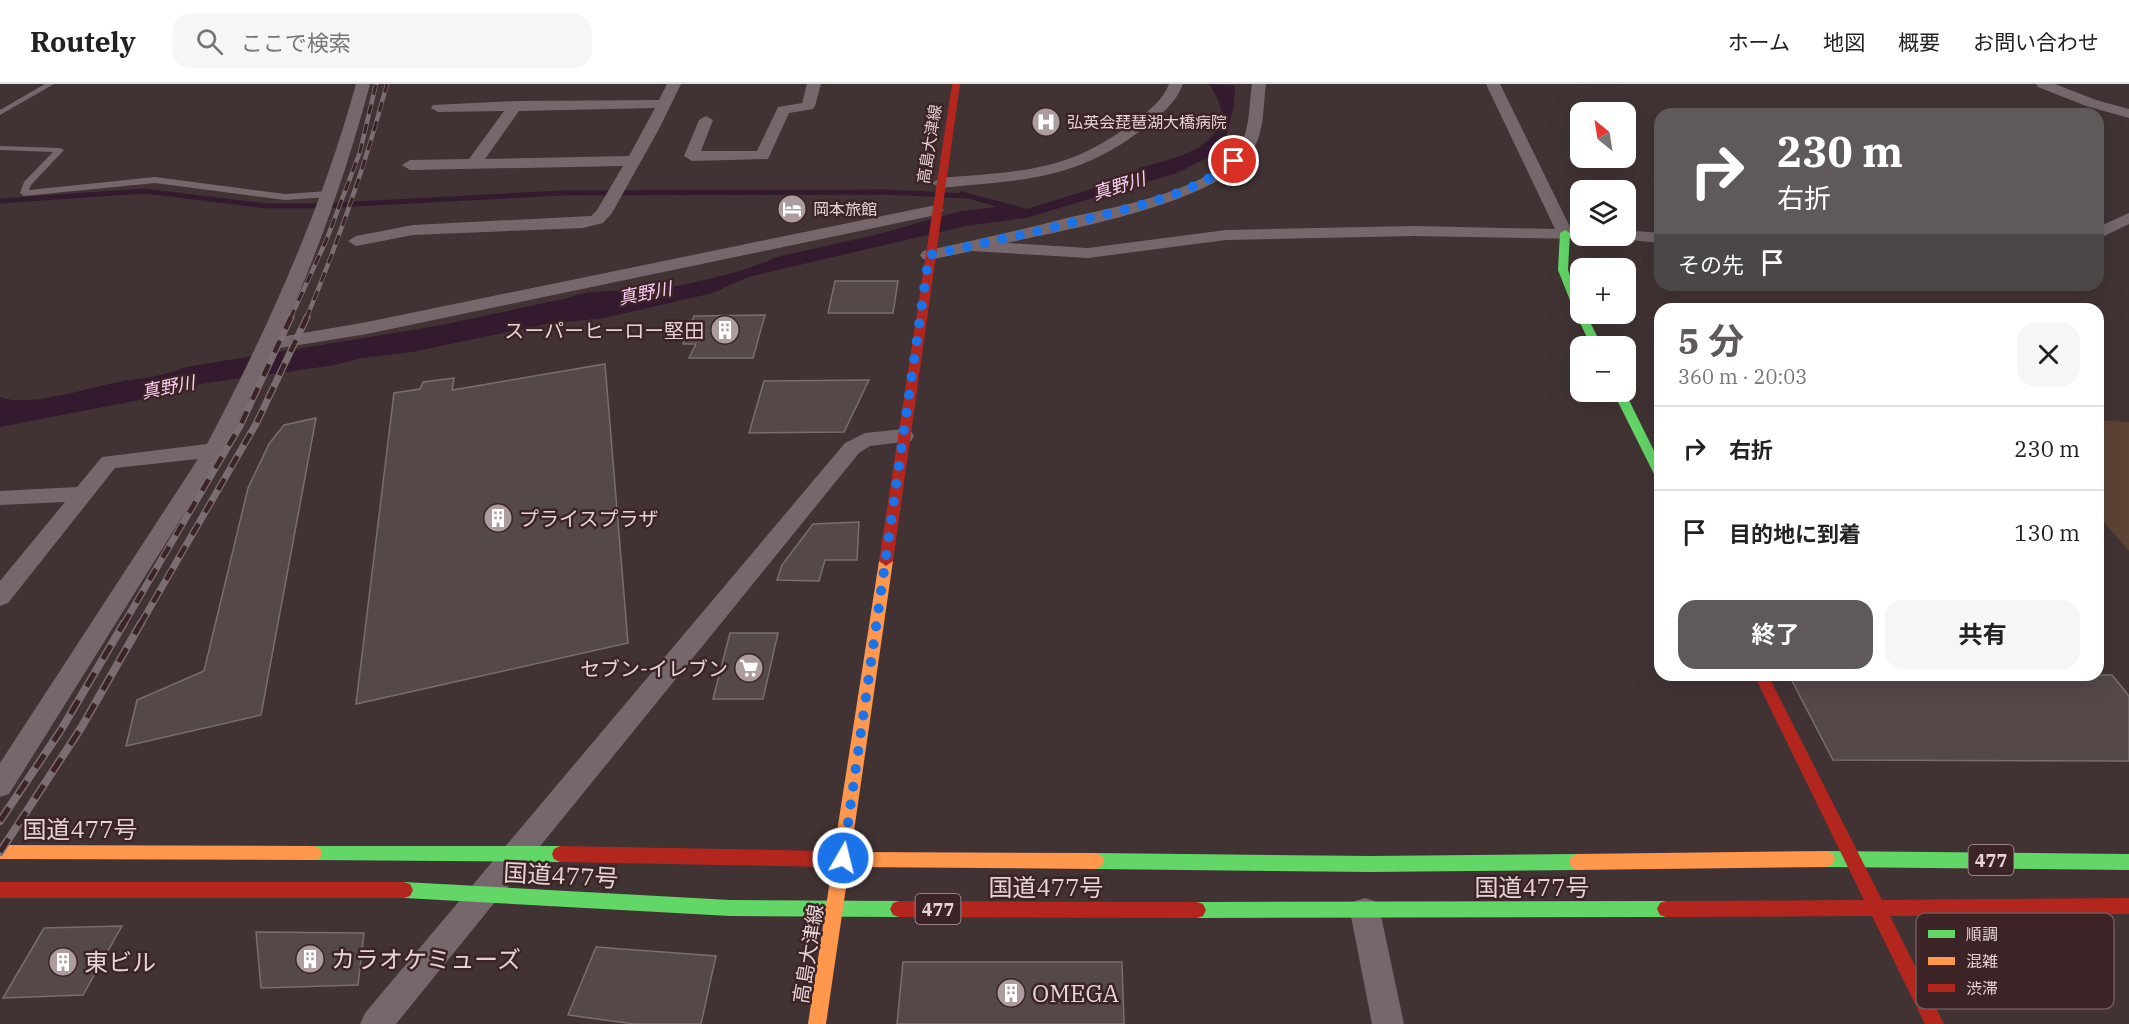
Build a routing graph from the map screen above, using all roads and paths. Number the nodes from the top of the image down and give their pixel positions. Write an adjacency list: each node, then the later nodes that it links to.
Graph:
1 (50, 84): 13 (lane)
2 (363, 84): 21 (street)
3 (674, 84): 11 (street)
4 (814, 84): 15 (street)
5 (956, 84): 20 (main road, 高島大津線)
6 (1176, 84): 20 (street)
7 (1259, 84): 31 (street)
8 (1493, 84): 24 (street)
9 (2043, 84): 14 (street)
10 (516, 105): 11 (street); 12 (street); 19 (street)
11 (664, 105): 17 (street)
12 (438, 108)
13 (0, 113)
14 (2129, 114)
15 (706, 120)
16 (0, 147): 21 (lane)
17 (634, 161): 19 (street); 29 (street)
18 (410, 165): 19 (street)
19 (473, 165)
20 (940, 183): 22 (main road, 高島大津線)
21 (329, 194): 34 (street)
22 (936, 210): 32 (main road, 高島大津線); 34 (street)
23 (2129, 218): 25 (street)
24 (1570, 227)
25 (2104, 231)
26 (1570, 233): 31 (street)
27 (1636, 236): 28 (street)
28 (1654, 237)
29 (356, 241)
30 (1570, 244): 33 (main road)
31 (973, 246): 32 (street)
32 (930, 252): 36 (main road, 高島大津線)
33 (1592, 336)
34 (264, 348): 37 (street)
35 (1624, 402): 38 (main road)
36 (904, 436): 45 (street); 46 (main road, 高島大津線)
37 (214, 450): 39 (street); 43 (street)
38 (1654, 462)
39 (84, 494): 40 (street); 41 (street)
40 (0, 498)
41 (0, 597)
42 (1764, 681): 47 (main road)
43 (0, 786)
44 (0, 852): 45 (main road, 国道477号 / 477)
45 (520, 853): 46 (main road, 国道477号 / 477); 50 (street)
46 (843, 858): 47 (main road, 国道477号 / 477); 53 (main road, 高島大津線)
47 (1852, 859): 48 (main road, 477); 52 (main road)
48 (2129, 861)
49 (0, 890): 50 (main road, 国道477号 / 477)
50 (486, 894): 53 (main road, 国道477号 / 477); 57 (street)
51 (2129, 906): 52 (main road, 477)
52 (1876, 907): 54 (main road, 国道477号 / 477); 55 (main road)
53 (835, 909): 54 (main road, 国道477号 / 477); 58 (main road, 高島大津線)
54 (1365, 911): 59 (street)
55 (1916, 986)
56 (1927, 1009): 60 (main road)
57 (376, 1024)
58 (817, 1024)
59 (1388, 1024)
60 (1935, 1024)

